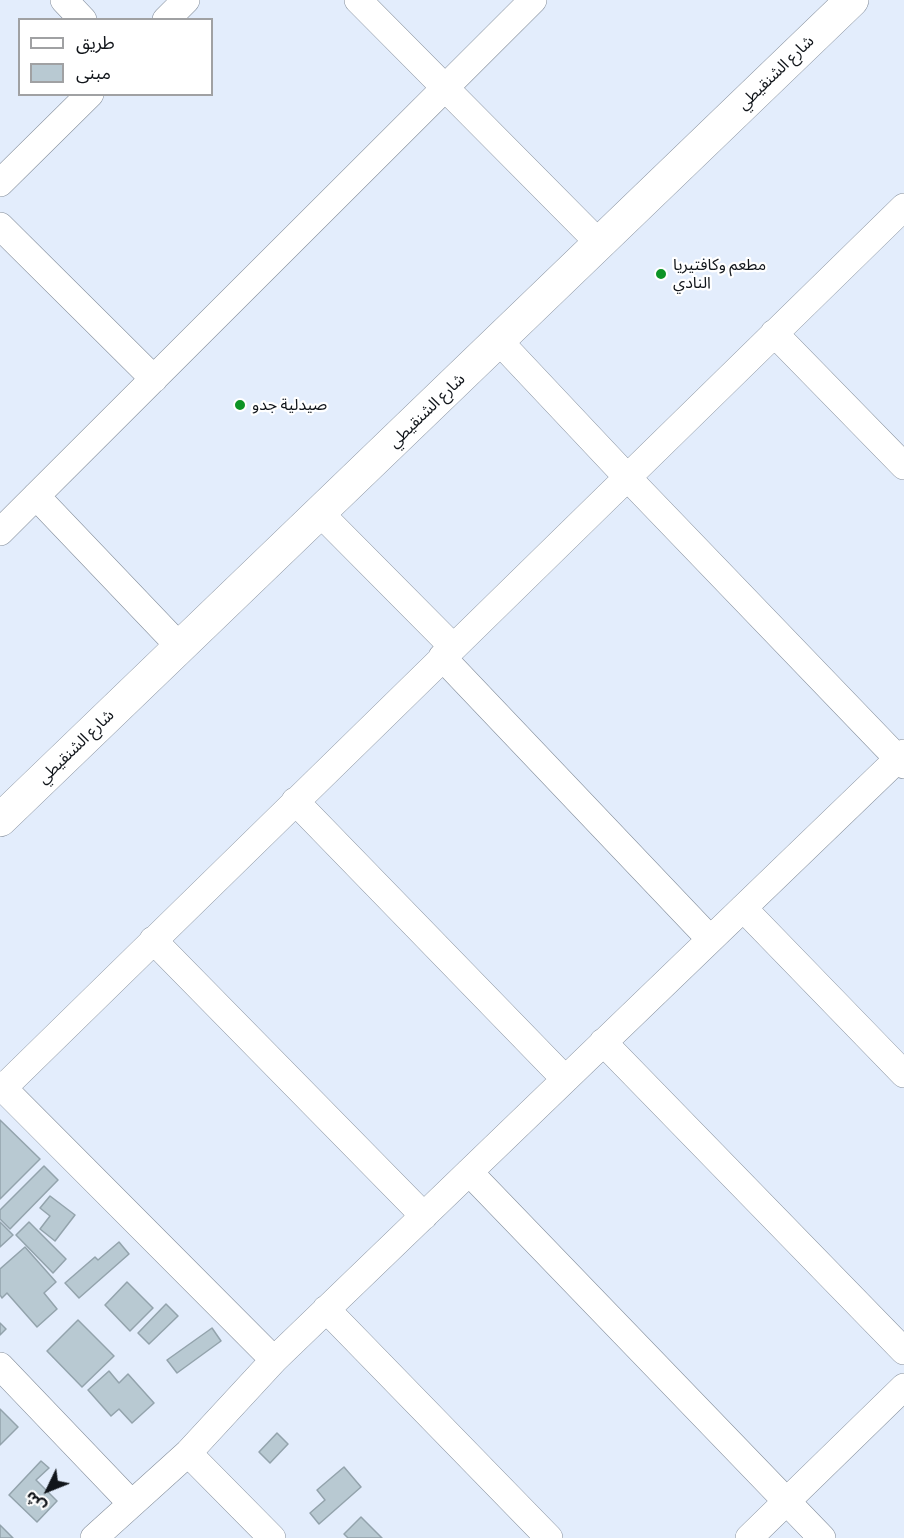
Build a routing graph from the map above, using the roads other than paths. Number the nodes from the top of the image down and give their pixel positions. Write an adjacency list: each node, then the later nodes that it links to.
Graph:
1 (64, 0): 6 (street)
2 (186, 0): 7 (street)
3 (358, 0): 8 (street)
4 (533, 0): 8 (street)
5 (852, 0): 13 (street, شارع الشنقيطي)
6 (81, 18)
7 (168, 18)
8 (446, 88): 13 (street); 16 (street)
9 (88, 96): 10 (street)
10 (0, 183)
11 (904, 207): 14 (street)
12 (0, 226): 16 (street)
13 (599, 243): 15 (street, شارع الشنقيطي)
14 (774, 333): 17 (street); 18 (street)
15 (500, 341): 18 (street); 20 (street, شارع الشنقيطي)
16 (154, 379): 19 (street)
17 (904, 466)
18 (627, 477): 23 (street); 24 (street)
19 (36, 496): 21 (street); 22 (street)
20 (320, 513): 22 (street, شارع الشنقيطي); 23 (street)
21 (0, 532)
22 (180, 647): 26 (street, شارع الشنقيطي)
23 (447, 652): 25 (street); 28 (street)
24 (902, 759): 27 (street)
25 (296, 801): 29 (street); 32 (street)
26 (0, 820)
27 (743, 908): 28 (street); 31 (street)
28 (710, 939): 30 (street)
29 (153, 940): 33 (street); 35 (street)
30 (603, 1042): 32 (street); 37 (street)
31 (904, 1074)
32 (565, 1079): 34 (street)
33 (1, 1088): 38 (street)
34 (469, 1172): 35 (street); 42 (street)
35 (424, 1216): 36 (street)
36 (326, 1309): 38 (street); 46 (street)
37 (904, 1351)
38 (274, 1360): 41 (street)
39 (0, 1366): 43 (street)
40 (904, 1387): 42 (street)
41 (188, 1453): 43 (street); 45 (street)
42 (787, 1501): 47 (street); 48 (street)
43 (131, 1503): 44 (street)
44 (94, 1538)
45 (272, 1538)
46 (549, 1538)
47 (749, 1538)
48 (822, 1538)

